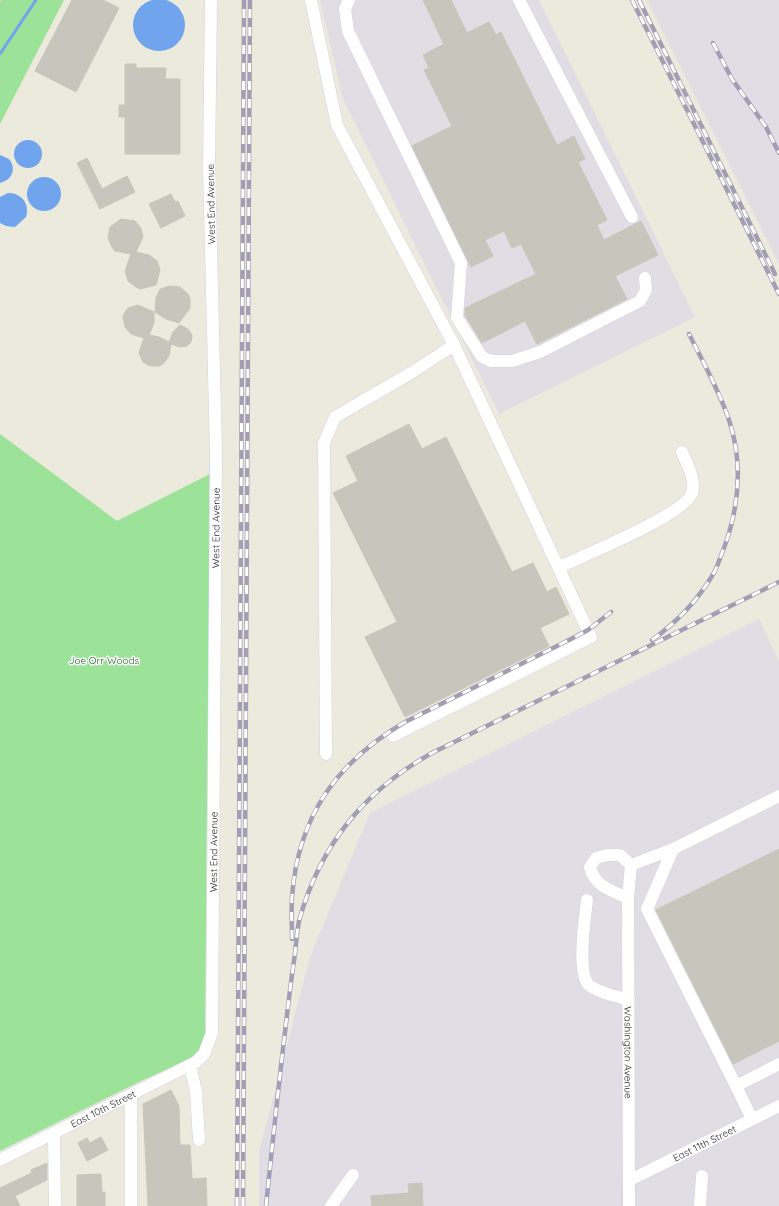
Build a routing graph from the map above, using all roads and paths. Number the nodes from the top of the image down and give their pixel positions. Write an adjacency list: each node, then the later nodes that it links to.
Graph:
1 (211, 0): 18 (street, West End Avenue)
2 (311, 0): 7 (street)
3 (349, 0): 6 (street)
4 (519, 0): 5 (street)
5 (632, 217)
6 (645, 278)
7 (454, 344): 9 (street); 11 (street)
8 (682, 452): 9 (street)
9 (558, 567): 10 (street)
10 (393, 736)
11 (326, 754)
12 (779, 796): 13 (street)
13 (673, 849): 14 (street); 21 (street)
14 (631, 865): 15 (street, Washington Avenue); 15 (street)
15 (628, 898): 17 (street, Washington Avenue)
16 (587, 900): 17 (street)
17 (629, 1000): 30 (street, Washington Avenue)
18 (204, 1054): 20 (street, East 10th Street)
19 (779, 1064): 21 (street)
20 (190, 1066): 22 (street, East 10th Street); 26 (street)
21 (736, 1086): 24 (street)
22 (131, 1095): 25 (street, East 10th Street); 32 (street)
23 (779, 1106): 24 (street, East 11th Street)
24 (752, 1119): 30 (street, East 11th Street)
25 (54, 1133): 27 (street, East 10th Street); 31 (street)
26 (200, 1140)
27 (0, 1160)
28 (353, 1175): 33 (street)
29 (702, 1176): 35 (street)
30 (630, 1180): 34 (street, Washington Avenue)
31 (55, 1206)
32 (131, 1206)
33 (331, 1206)
34 (629, 1206)
35 (700, 1206)

